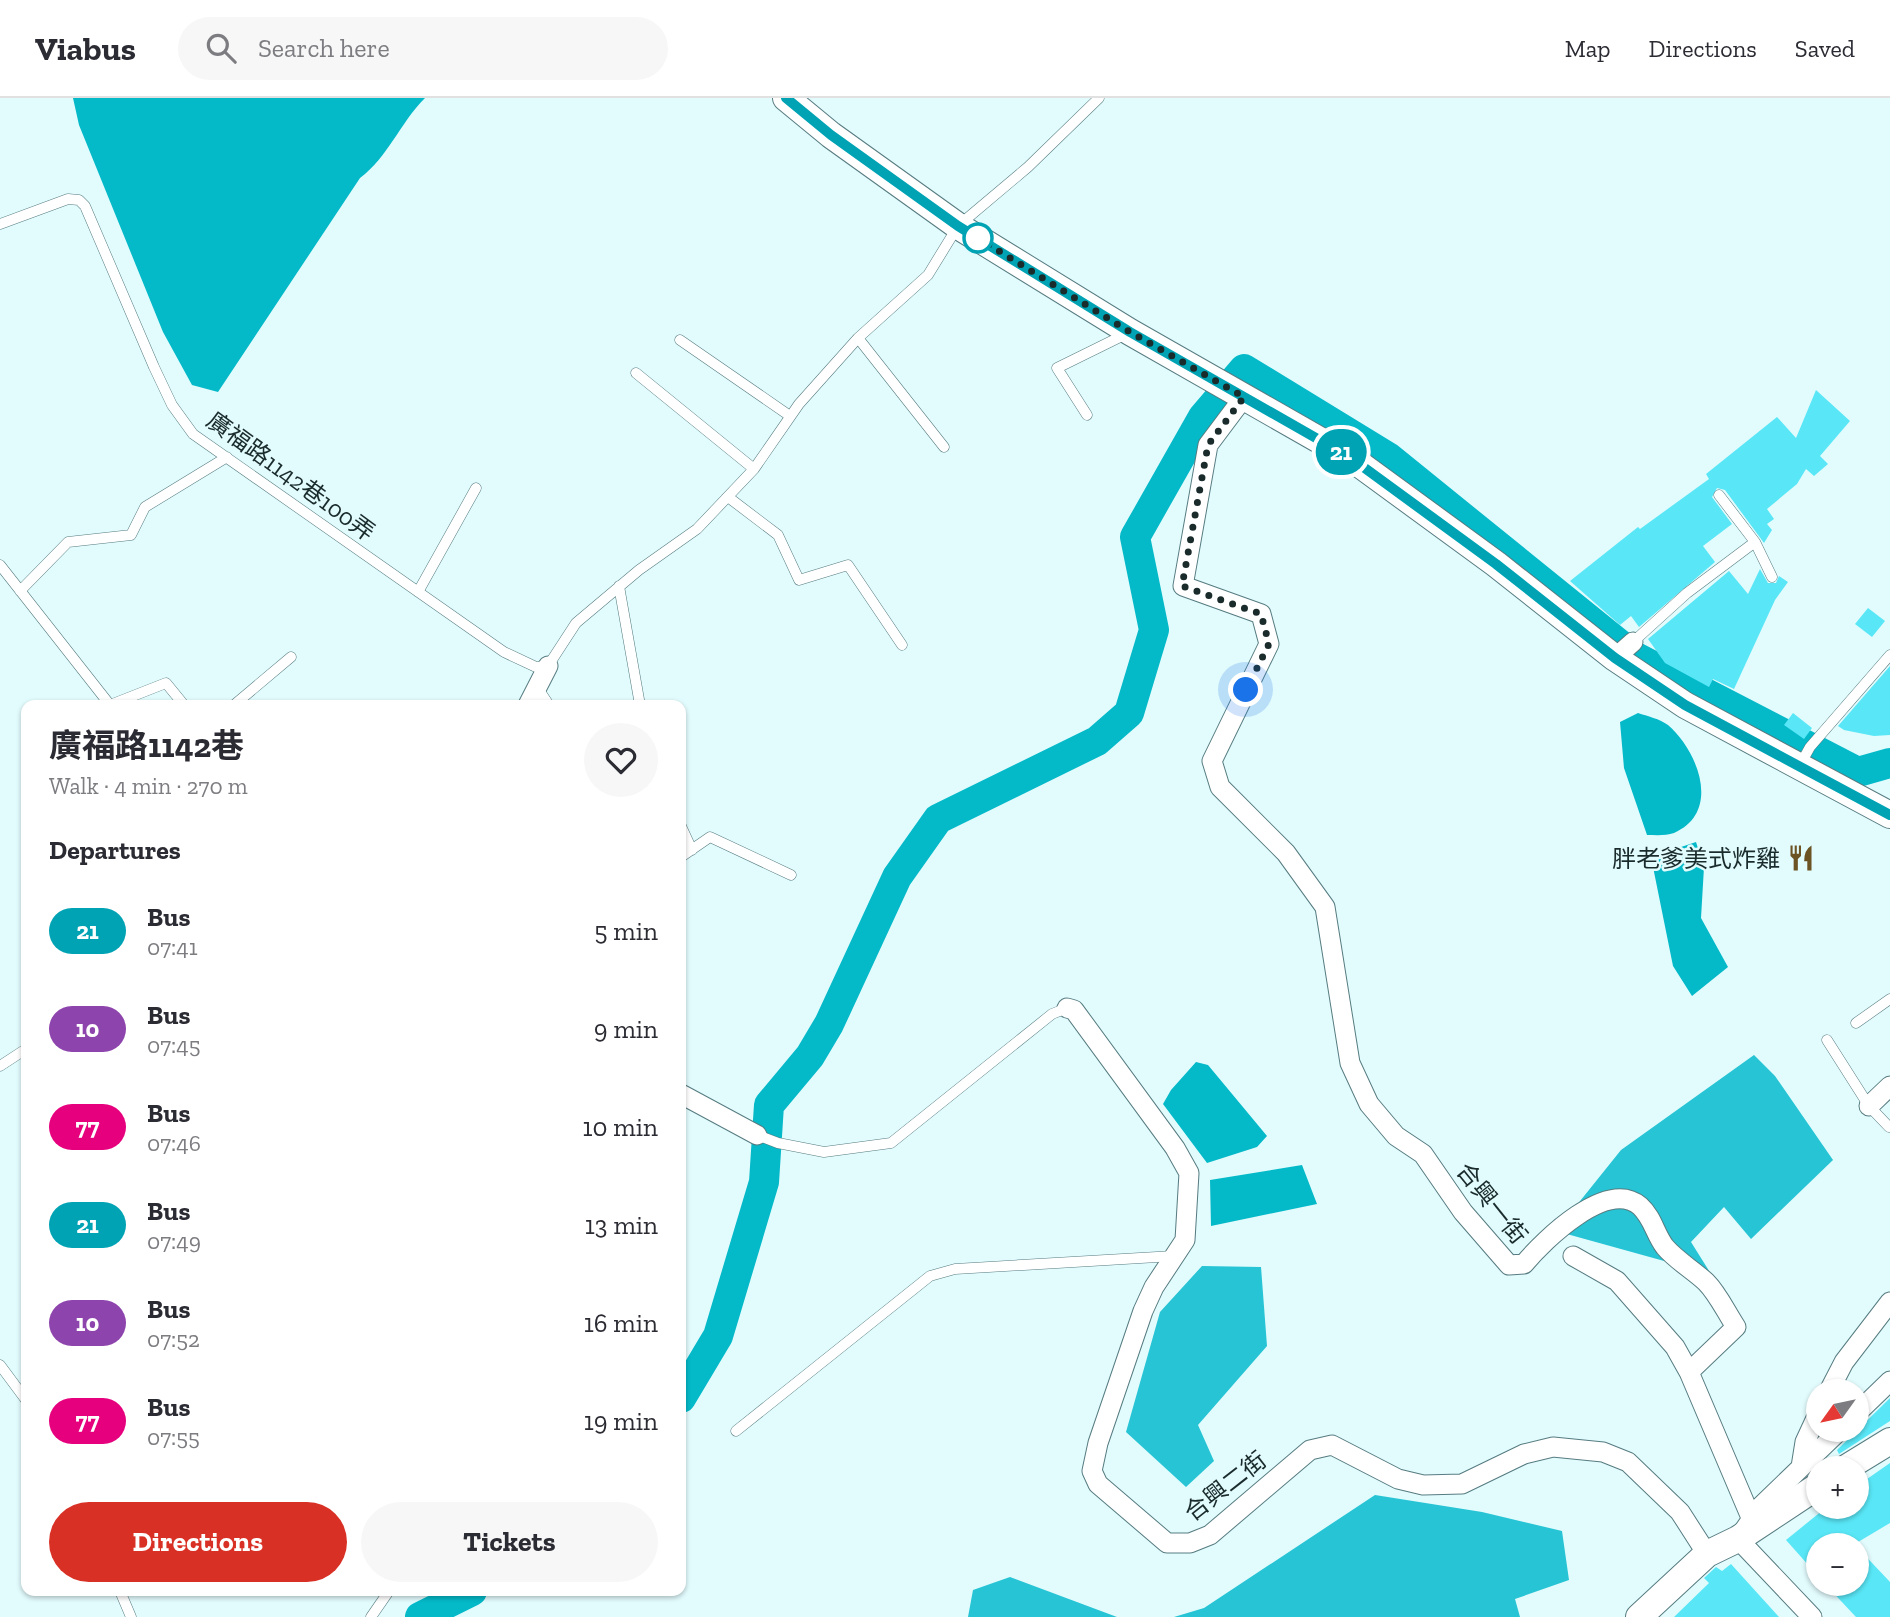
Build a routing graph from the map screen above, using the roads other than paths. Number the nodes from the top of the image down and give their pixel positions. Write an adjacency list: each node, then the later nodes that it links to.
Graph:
1 (786, 98): 4 (street)
2 (1099, 98): 4 (lane)
3 (0, 225): 13 (lane, 廣福路1142巷100弄)
4 (958, 226): 5 (street); 6 (lane)
5 (1130, 332): 9 (street); 10 (lane)
6 (858, 338): 11 (lane); 12 (lane)
7 (680, 340): 11 (lane)
8 (636, 373): 14 (lane)
9 (1243, 397): 25 (street); 58 (street, 合興一街)
10 (1087, 415)
11 (790, 416): 14 (lane)
12 (944, 447)
13 (227, 457): 22 (lane); 23 (lane, 廣福路1142巷100弄)
14 (754, 469): 17 (lane)
15 (476, 488): 23 (lane)
16 (1719, 495): 18 (lane)
17 (728, 497): 21 (lane); 24 (lane)
18 (1755, 542): 20 (lane); 25 (lane)
19 (0, 565): 22 (lane)
20 (1772, 577)
21 (619, 586): 28 (lane); 36 (lane)
22 (20, 591): 30 (lane)
23 (418, 592): 28 (lane, 廣福路1142巷100弄)
24 (902, 645)
25 (1621, 652): 37 (street)
26 (1890, 655): 37 (lane)
27 (291, 657): 33 (lane)
28 (548, 666): 29 (street)
29 (537, 687): 34 (street); 35 (lane)
30 (106, 700)
31 (123, 700): 32 (lane)
32 (180, 700)
33 (240, 700)
34 (530, 700)
35 (546, 700)
36 (639, 700)
37 (1800, 766): 38 (street)
38 (1890, 815)
39 (686, 837): 40 (lane)
40 (692, 850): 41 (lane); 42 (lane)
41 (686, 854)
42 (791, 875)
43 (1890, 999): 45 (lane)
44 (1067, 1009): 53 (lane); 54 (street, 合興二街)
45 (1856, 1023)
46 (1827, 1040): 51 (lane)
47 (21, 1052): 48 (lane)
48 (0, 1066)
49 (1890, 1086): 51 (street)
50 (686, 1097): 53 (street)
51 (1869, 1105): 52 (lane)
52 (1889, 1126)
53 (757, 1135)
54 (1175, 1256): 63 (lane); 68 (street, 合興二街)
55 (1573, 1256): 58 (street)
56 (1890, 1302): 59 (street)
57 (0, 1365): 61 (lane)
58 (1689, 1372): 67 (street)
59 (1835, 1379)
60 (1890, 1381): 62 (street)
61 (21, 1393)
62 (1869, 1401)
63 (736, 1431)
64 (1890, 1441): 65 (street)
65 (1866, 1456)
66 (1806, 1479): 67 (street)
67 (1745, 1529): 68 (street); 71 (street)
68 (1707, 1554): 74 (street)
69 (122, 1596): 72 (lane)
70 (386, 1596): 73 (lane)
71 (1804, 1614)
72 (131, 1617)
73 (371, 1617)
74 (1640, 1617)

